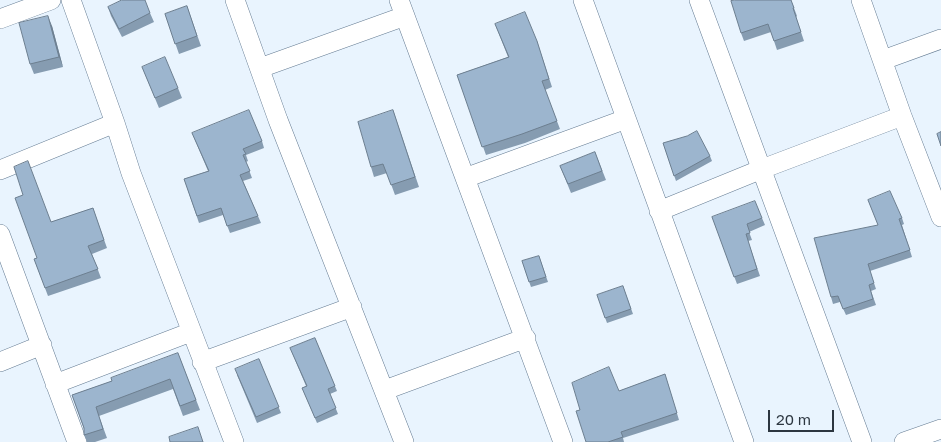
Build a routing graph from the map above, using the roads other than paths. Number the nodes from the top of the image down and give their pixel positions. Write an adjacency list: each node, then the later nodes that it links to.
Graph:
1 (51, 0): 8 (street)
2 (71, 0): 14 (street)
3 (235, 0): 11 (street)
4 (583, 0): 13 (street)
5 (699, 0): 15 (street)
6 (861, 0): 10 (street)
7 (402, 8): 11 (street); 17 (street)
8 (0, 19)
9 (941, 39): 10 (street)
10 (883, 60): 12 (street)
11 (260, 68): 21 (street)
12 (902, 116): 15 (street); 19 (street)
13 (626, 119): 17 (street); 18 (street)
14 (115, 123): 16 (street); 22 (street)
15 (762, 169): 18 (street); 35 (street)
16 (0, 170)
17 (465, 178): 23 (street)
18 (659, 211): 34 (street)
19 (941, 217)
20 (0, 234): 24 (street)
21 (352, 307): 26 (street); 28 (street)
22 (191, 332): 26 (street); 27 (street)
23 (526, 338): 28 (street); 33 (street)
24 (42, 345): 25 (street); 27 (street)
25 (0, 362)
26 (202, 362): 31 (street)
27 (55, 384): 30 (street)
28 (385, 390): 32 (street)
29 (941, 429): 36 (street)
30 (78, 442)
31 (234, 442)
32 (404, 442)
33 (564, 442)
34 (744, 442)
35 (862, 442)
36 (904, 442)

